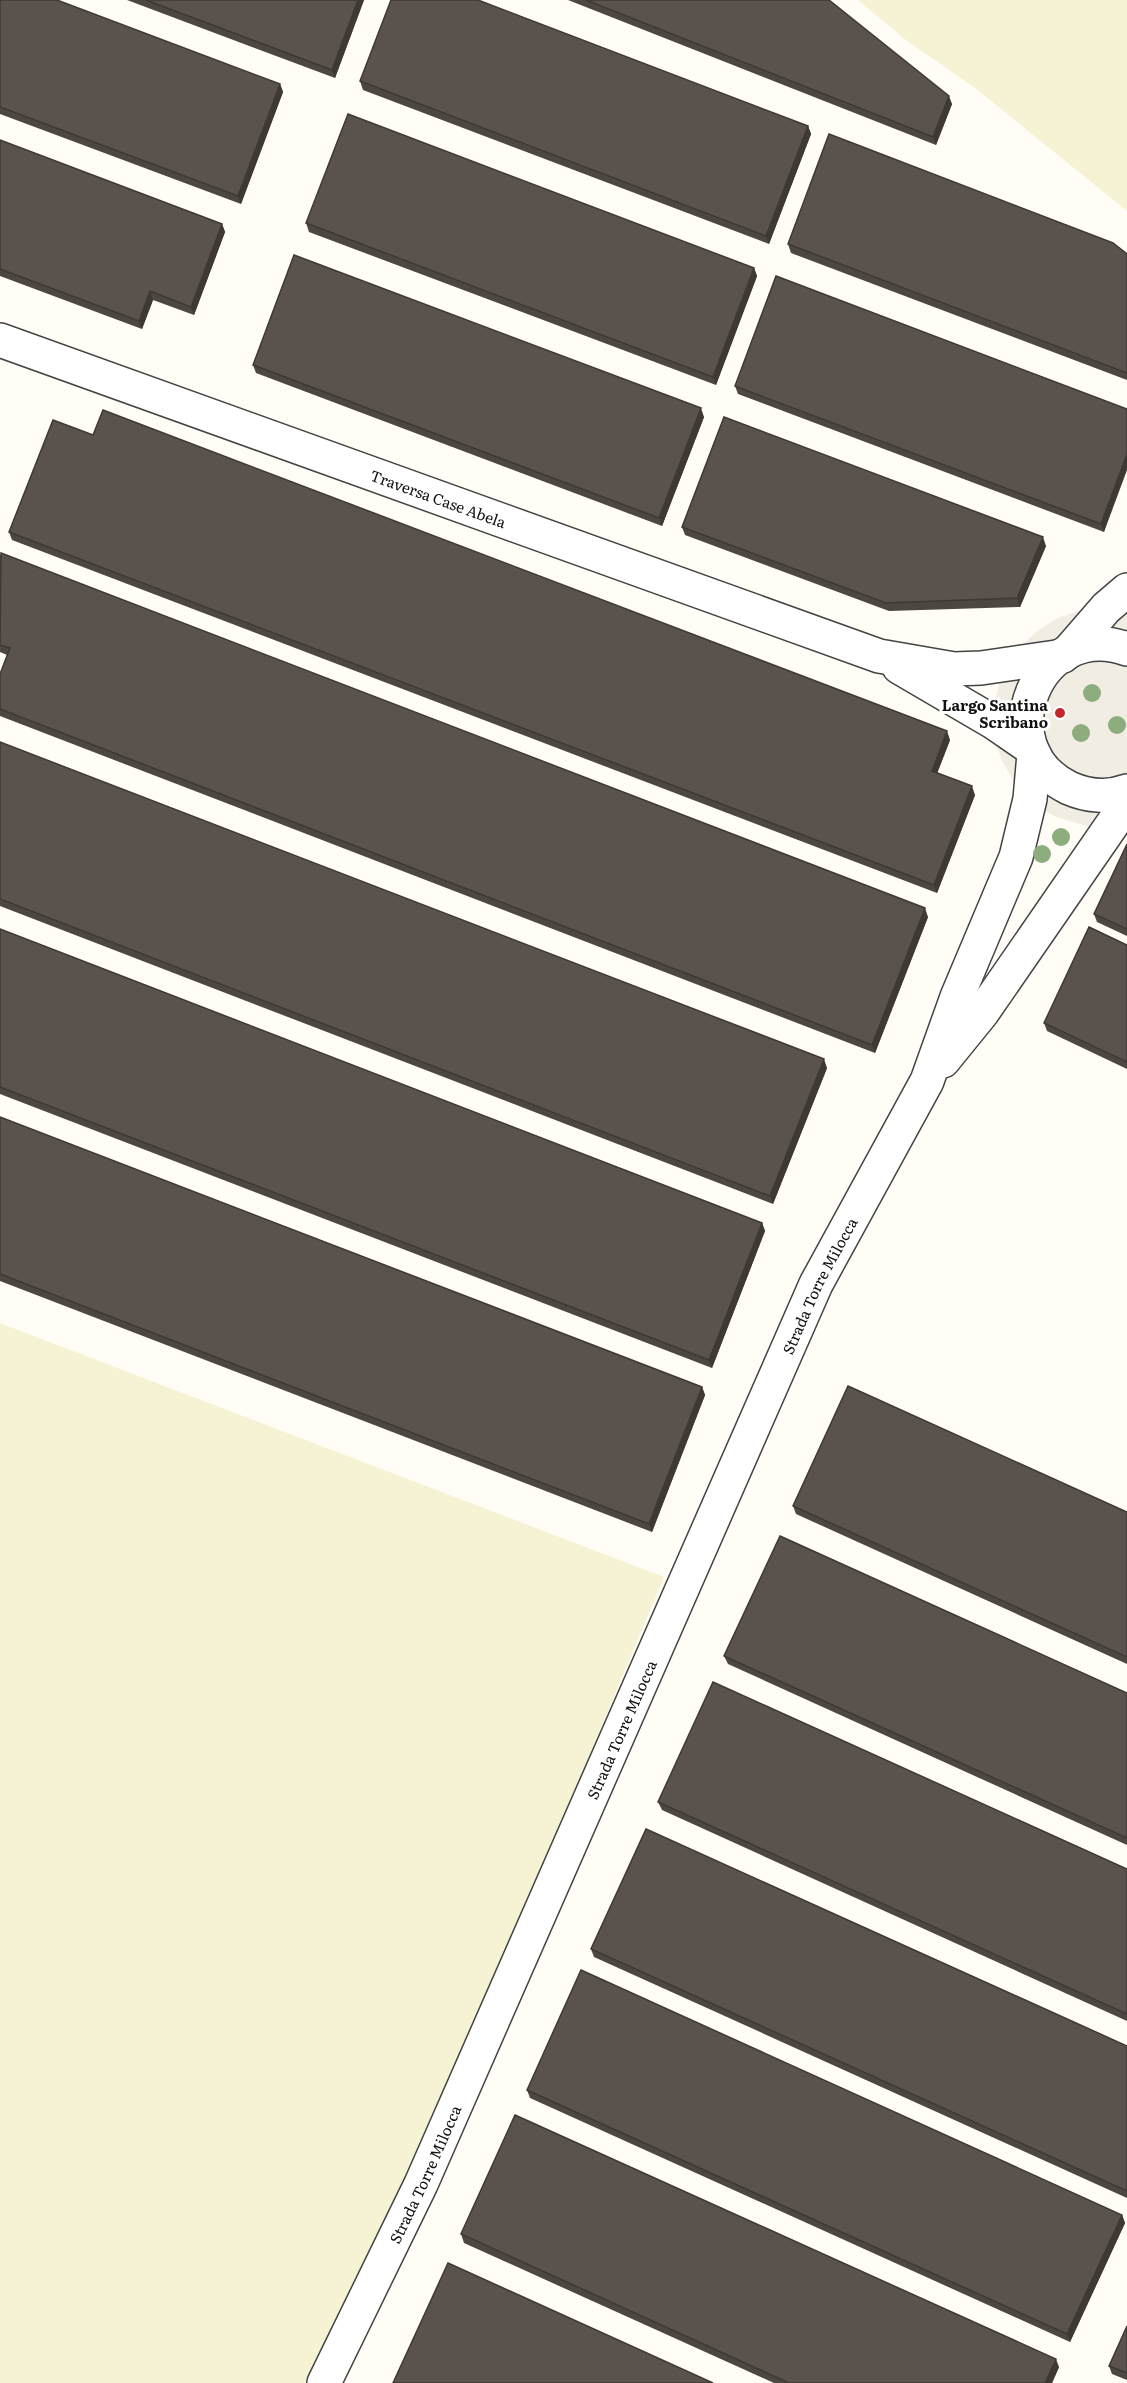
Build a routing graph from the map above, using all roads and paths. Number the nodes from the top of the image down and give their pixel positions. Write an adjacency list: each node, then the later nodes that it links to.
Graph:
1 (0, 340): 5 (street, Traversa Case Abela)
2 (1127, 590): 4 (street)
3 (1127, 650): 4 (street)
4 (1065, 654): 5 (street); 6 (street)
5 (879, 656): 6 (street)
6 (1033, 751): 7 (street); 9 (street)
7 (1127, 790)
8 (1127, 803): 9 (street)
9 (927, 1081): 10 (street, Strada Torre Milocca)
10 (324, 2383)

